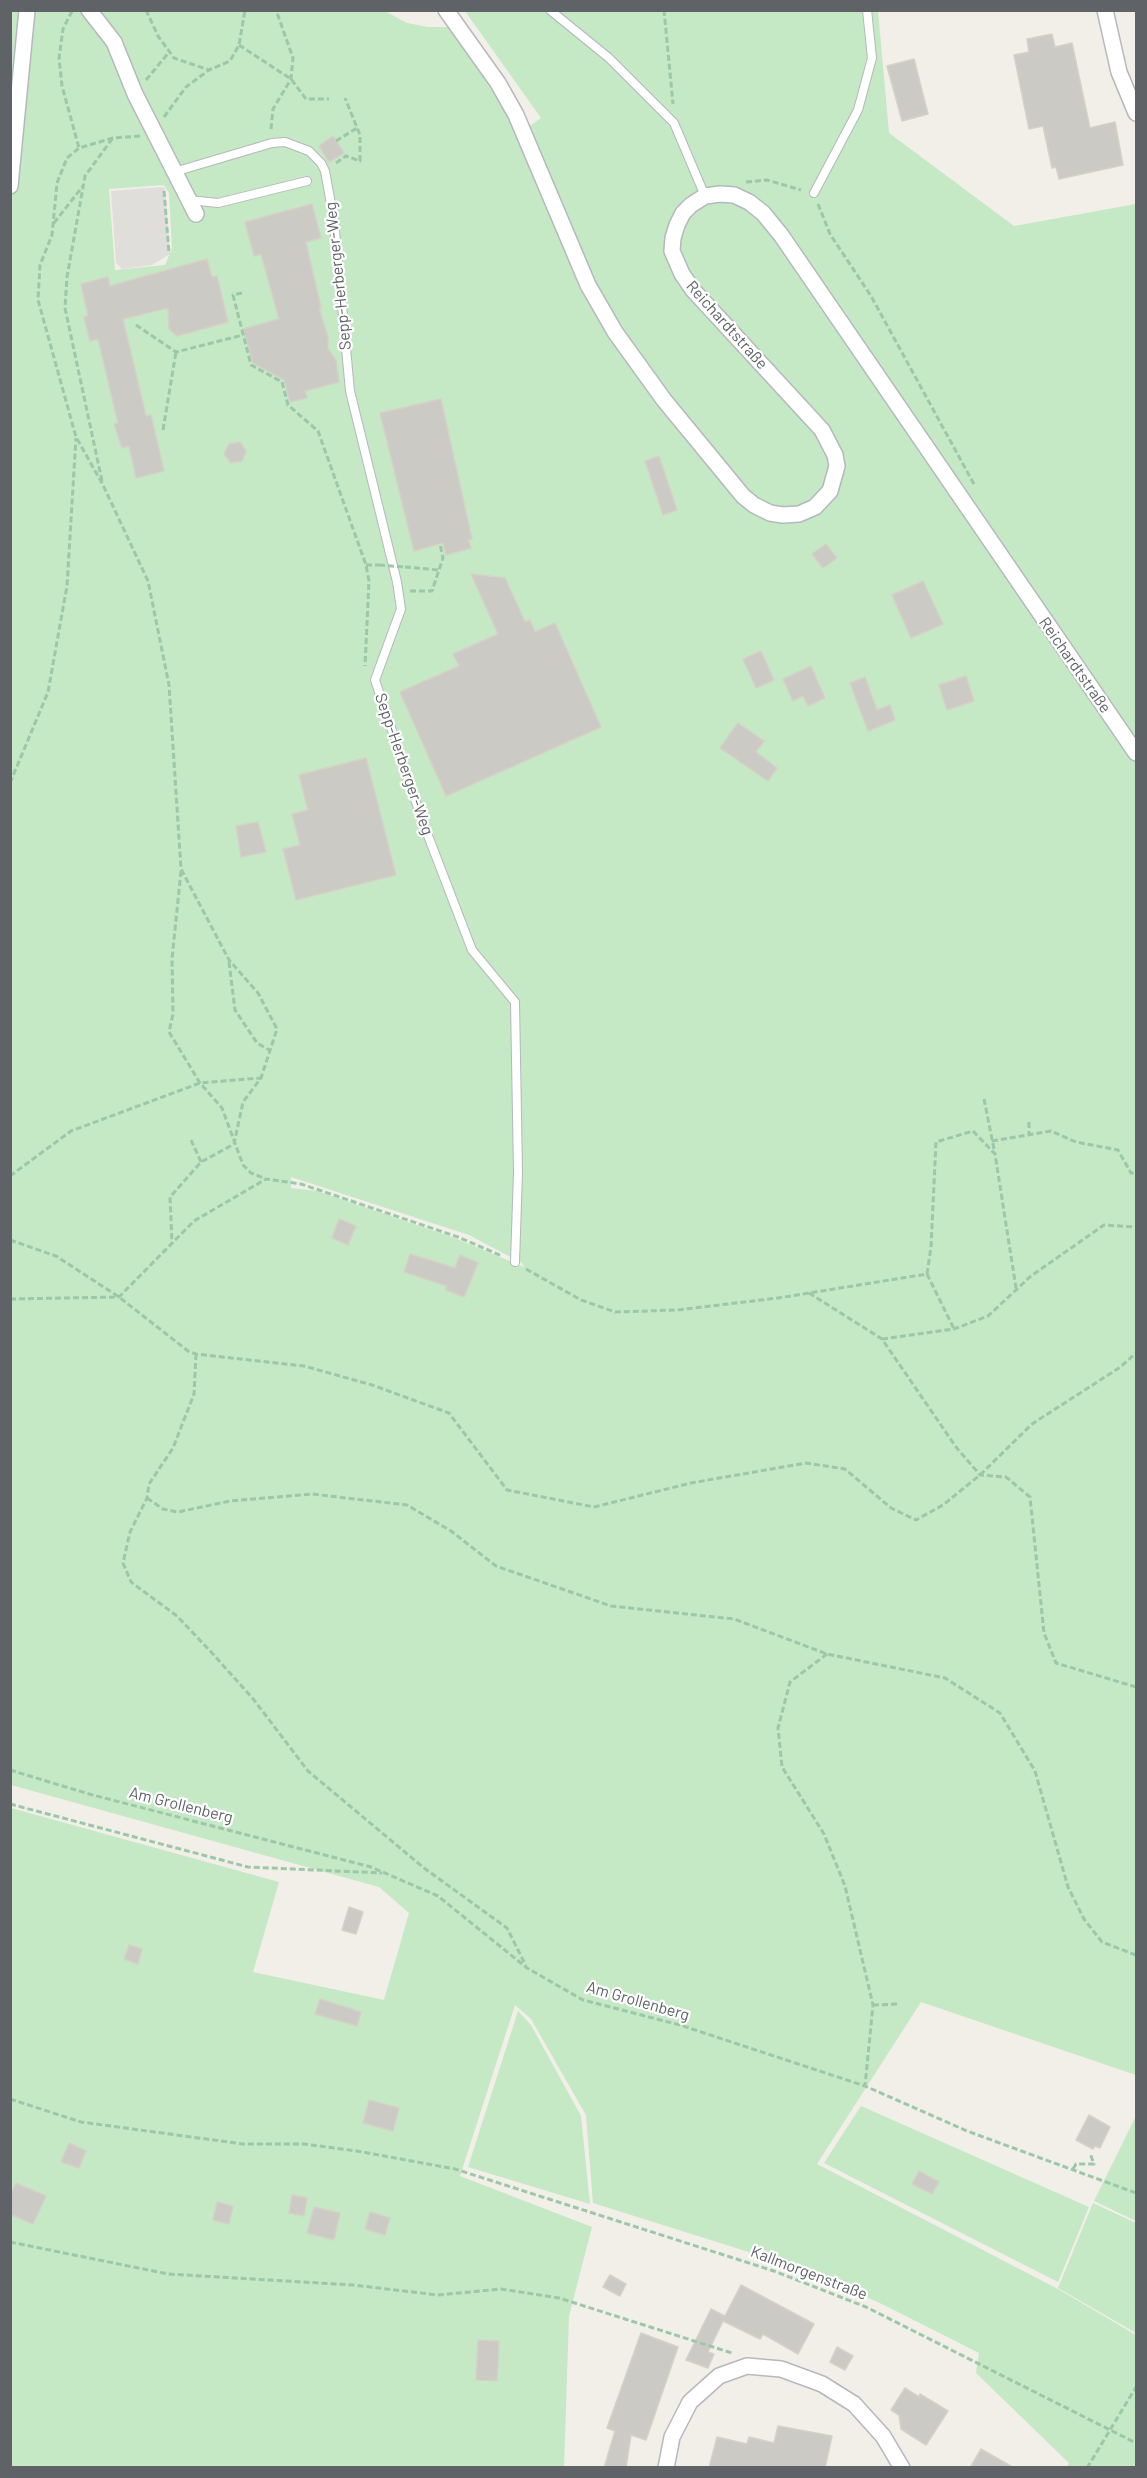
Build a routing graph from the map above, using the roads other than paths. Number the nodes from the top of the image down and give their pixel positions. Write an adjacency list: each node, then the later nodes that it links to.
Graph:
1 (27, 10): 10 (street)
2 (89, 10): 8 (street)
3 (446, 10): 12 (street, Reichardtstraße)
4 (550, 10): 12 (lane)
5 (867, 10): 11 (lane)
6 (1105, 10): 7 (street)
7 (1137, 113)
8 (174, 172): 13 (street); 15 (lane, Sepp-Herberger-Weg)
9 (307, 181): 13 (lane)
10 (10, 186)
11 (814, 193)
12 (705, 196): 14 (street, Reichardtstraße)
13 (192, 207)
14 (1137, 753)
15 (515, 1262)
16 (666, 2468): 17 (street)
17 (902, 2468)

